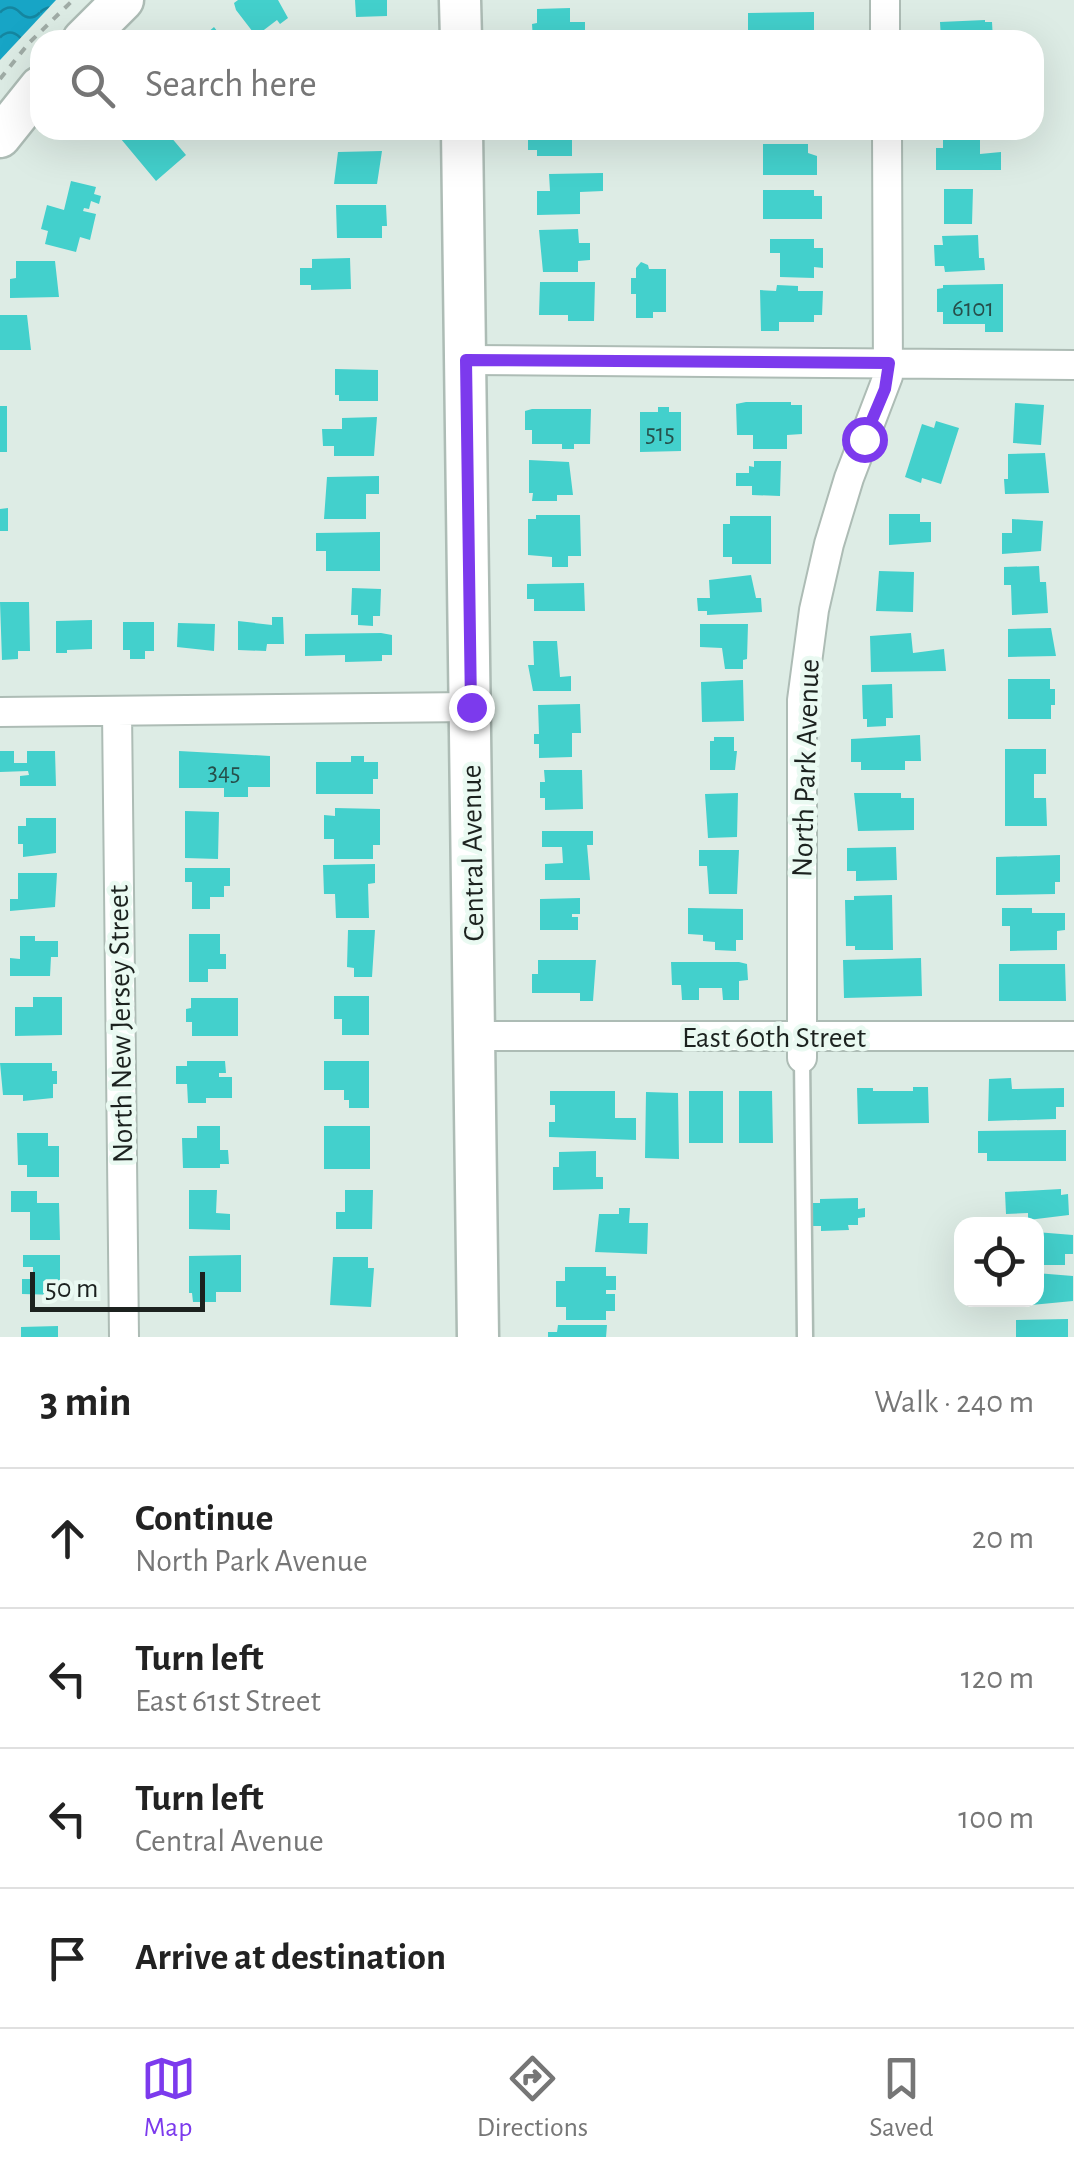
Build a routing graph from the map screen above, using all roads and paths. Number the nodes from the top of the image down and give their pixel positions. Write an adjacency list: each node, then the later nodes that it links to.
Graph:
1 (73, 0): 5 (path)
2 (123, 0): 6 (main road)
3 (460, 0): 7 (main road)
4 (885, 0): 8 (street)
5 (42, 30)
6 (93, 30)
7 (461, 30)
8 (886, 30)
9 (30, 41): 10 (path)
10 (0, 78)
11 (30, 100): 12 (main road)
12 (0, 137)
13 (462, 140): 15 (main road, Central Avenue)
14 (886, 140): 16 (street, North Park Avenue)
15 (466, 360): 16 (street); 18 (main road, Central Avenue)
16 (889, 363): 17 (street); 23 (street, North Park Avenue)
17 (1074, 364)
18 (471, 707): 19 (street); 21 (main road, Central Avenue)
19 (117, 710): 20 (street); 24 (street, North New Jersey Street)
20 (0, 712)
21 (475, 1036): 23 (street, East 60th Street); 25 (main road, Central Avenue)
22 (1074, 1036): 23 (street, East 60th Street)
23 (802, 1048): 26 (lane)
24 (124, 1337)
25 (478, 1337)
26 (805, 1337)

